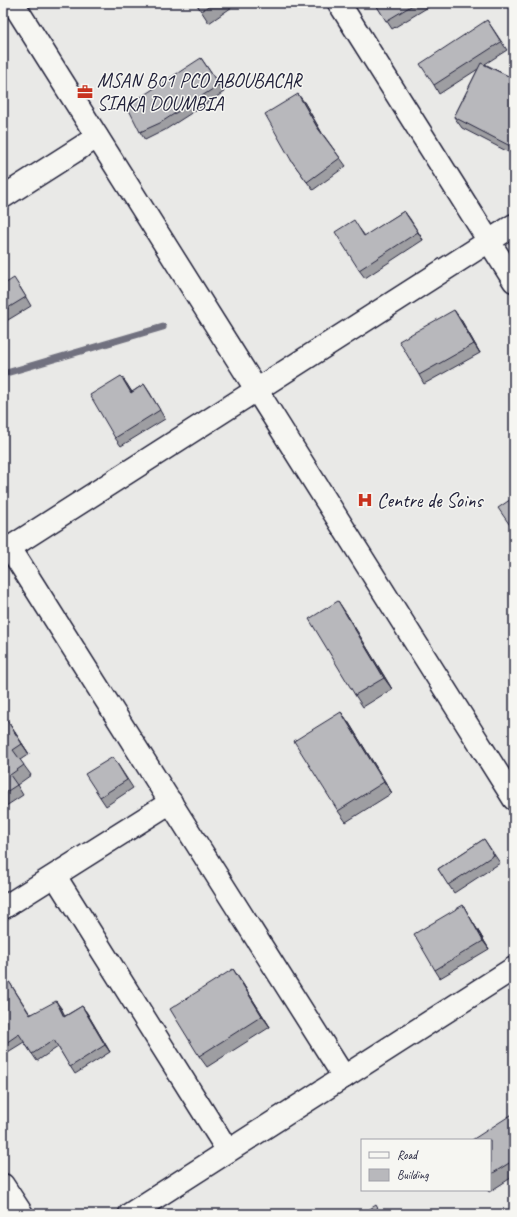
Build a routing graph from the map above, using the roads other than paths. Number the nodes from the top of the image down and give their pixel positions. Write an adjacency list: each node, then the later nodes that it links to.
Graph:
1 (13, 3): 3 (street)
2 (341, 4): 6 (street)
3 (97, 137): 4 (street); 8 (street)
4 (3, 197)
5 (514, 225): 6 (street)
6 (489, 241): 7 (street); 8 (street)
7 (514, 281)
8 (256, 390): 9 (street); 10 (street)
9 (7, 550): 11 (street)
10 (514, 799)
11 (171, 802): 12 (street); 15 (street)
12 (55, 876): 13 (street); 16 (street)
13 (3, 908)
14 (514, 968): 15 (street)
15 (344, 1077): 16 (street)
16 (228, 1151): 19 (street)
17 (3, 1185): 18 (street)
18 (22, 1214)
19 (130, 1214)

